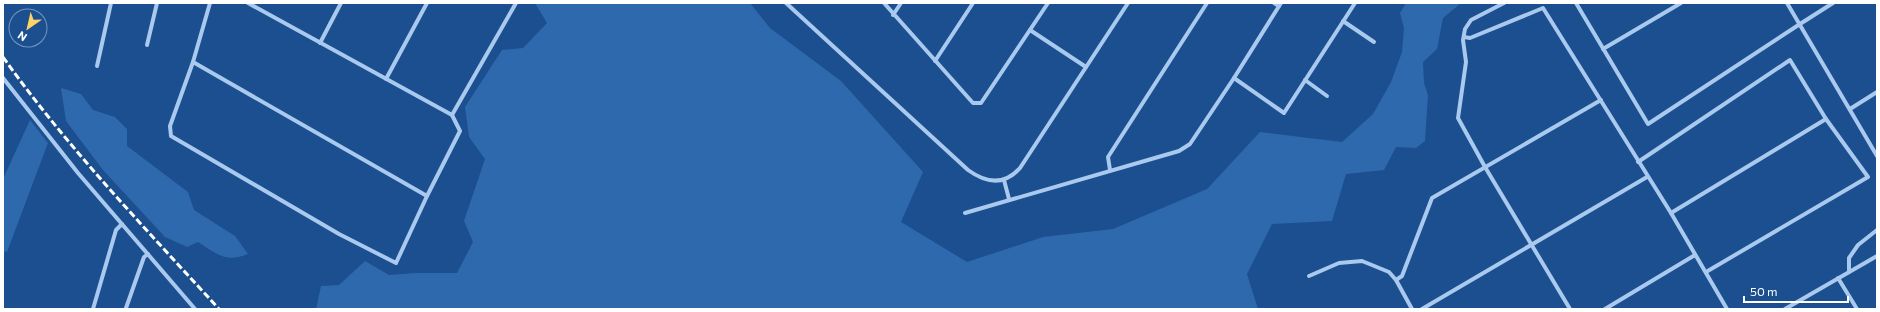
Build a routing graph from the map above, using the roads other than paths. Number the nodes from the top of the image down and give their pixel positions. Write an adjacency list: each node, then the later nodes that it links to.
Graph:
1 (110, 3): 35 (street)
2 (157, 3): 31 (street)
3 (210, 3): 34 (street)
4 (248, 3): 22 (street)
5 (341, 3): 30 (street)
6 (427, 3): 39 (street)
7 (516, 3): 45 (street)
8 (786, 3): 52 (street)
9 (884, 3): 24 (street)
10 (901, 3): 24 (street)
11 (973, 3): 33 (street)
12 (1048, 3): 27 (street)
13 (1128, 3): 36 (street)
14 (1207, 3): 50 (street)
15 (1274, 3): 23 (street)
16 (1355, 3): 25 (street)
17 (1504, 3): 28 (street)
18 (1576, 3): 32 (street)
19 (1681, 3): 32 (street)
20 (1787, 3): 26 (street)
21 (1833, 3): 26 (street)
22 (254, 4): 30 (street)
23 (1280, 5): 38 (street)
24 (893, 14): 33 (street)
25 (1343, 21): 29 (street); 40 (street)
26 (1800, 24): 32 (street); 44 (street)
27 (1030, 30): 33 (street); 36 (street)
28 (1464, 37): 43 (street); 49 (street)
29 (1374, 42)
30 (320, 43): 39 (street)
31 (147, 45)
32 (1603, 49)
33 (935, 61)
34 (193, 62): 53 (street); 53 (street)
35 (98, 66)
36 (1086, 67): 52 (street)
37 (3, 78): 57 (street)
38 (1234, 78): 40 (street); 50 (street)
39 (386, 79): 45 (street)
40 (1305, 80): 42 (street)
41 (1877, 92): 44 (street)
42 (1327, 96)
43 (1600, 100): 48 (street); 49 (street)
44 (1850, 109): 47 (street)
45 (452, 115): 53 (street)
46 (1826, 119): 48 (street); 56 (street); 63 (street)
47 (1877, 156)
48 (1638, 162): 51 (street)
49 (1485, 167): 59 (street); 67 (street)
50 (1110, 170): 54 (street)
51 (1647, 177): 56 (street); 59 (street)
52 (1004, 180): 54 (street)
53 (426, 196)
54 (1009, 199): 55 (street)
55 (966, 213)
56 (1671, 213): 61 (street)
57 (122, 224): 60 (street); 69 (street)
58 (1877, 230): 64 (street)
59 (1531, 246): 72 (street); 73 (street)
60 (148, 254): 68 (street); 70 (street)
61 (1695, 255): 63 (street); 74 (street)
62 (1877, 256): 64 (street)
63 (1706, 272): 75 (street)
64 (1849, 272): 66 (street)
65 (1309, 276): 67 (street)
66 (1838, 278): 76 (street); 77 (street)
67 (1396, 280): 71 (street)
68 (126, 308)
69 (93, 309)
70 (195, 309)
71 (1412, 309)
72 (1422, 309)
73 (1570, 309)
74 (1605, 309)
75 (1727, 309)
76 (1785, 309)
77 (1857, 309)

